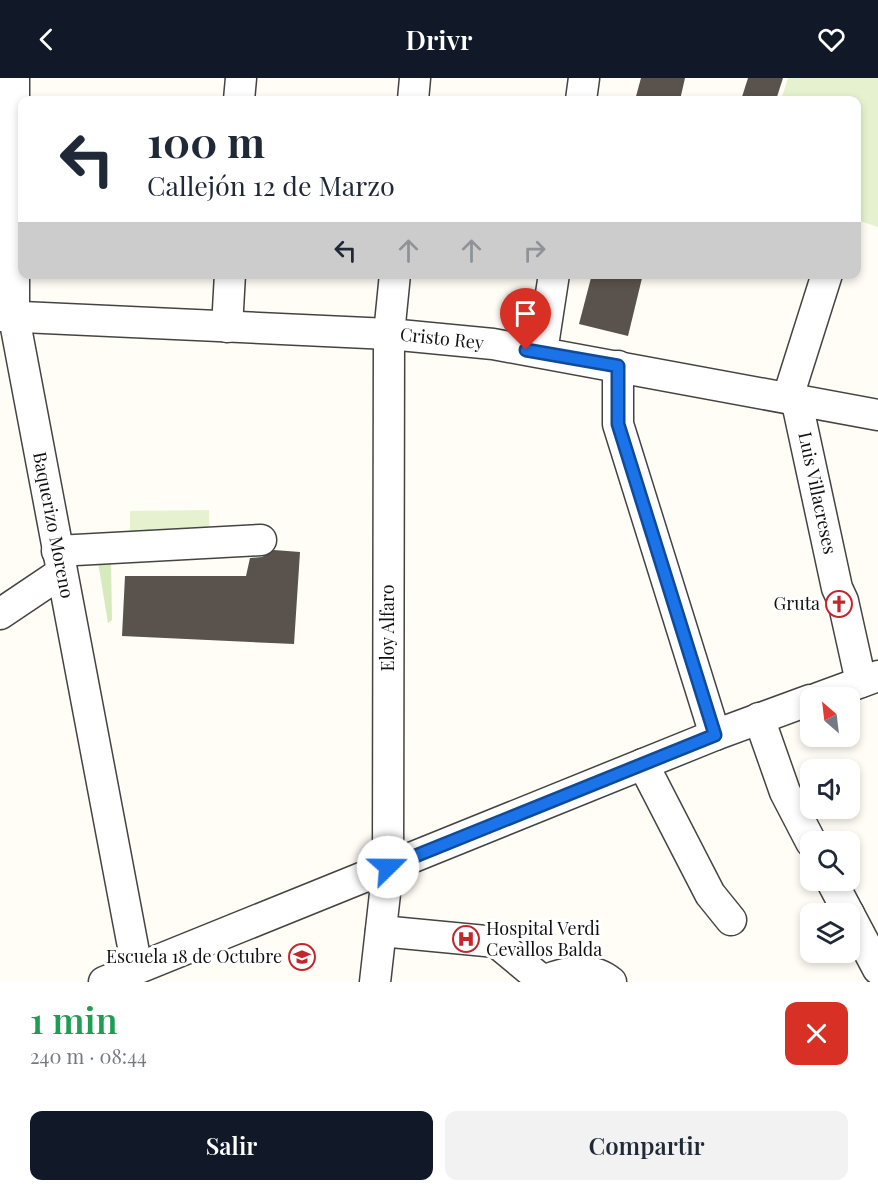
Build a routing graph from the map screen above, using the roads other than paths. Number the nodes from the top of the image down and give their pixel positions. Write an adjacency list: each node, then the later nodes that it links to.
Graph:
1 (14, 78): 12 (street, Baquerizo Moreno)
2 (241, 78): 5 (street)
3 (415, 78): 6 (street)
4 (584, 78): 7 (street)
5 (239, 96)
6 (413, 96)
7 (582, 96)
8 (230, 279): 13 (street)
9 (394, 279): 14 (street, Eloy Alfaro)
10 (553, 279): 15 (street)
11 (826, 279): 17 (street)
12 (7, 317): 13 (street, Cristo Rey); 20 (street, Baquerizo Moreno)
13 (227, 327): 14 (street, Cristo Rey)
14 (389, 334): 15 (street, Cristo Rey); 29 (street, Eloy Alfaro)
15 (542, 352): 16 (street, Cristo Rey)
16 (618, 366): 17 (street, Cristo Rey); 26 (street)
17 (792, 398): 18 (street, Cristo Rey); 22 (street, Luis Villacreses)
18 (878, 415)
19 (261, 540): 20 (street)
20 (59, 562): 21 (street); 33 (street, Baquerizo Moreno)
21 (0, 614)
22 (863, 681): 23 (street)
23 (847, 687)
24 (800, 704): 25 (street)
25 (759, 718): 26 (street); 28 (street)
26 (715, 735): 27 (street)
27 (643, 764): 29 (street); 30 (street)
28 (805, 831)
29 (388, 867): 31 (street, Eloy Alfaro); 33 (street)
30 (731, 920)
31 (381, 931): 36 (street, Eloy Alfaro); 37 (street)
32 (860, 935): 34 (street)
33 (137, 968): 35 (street)
34 (878, 969)
35 (104, 982)
36 (375, 982)
37 (611, 982)

